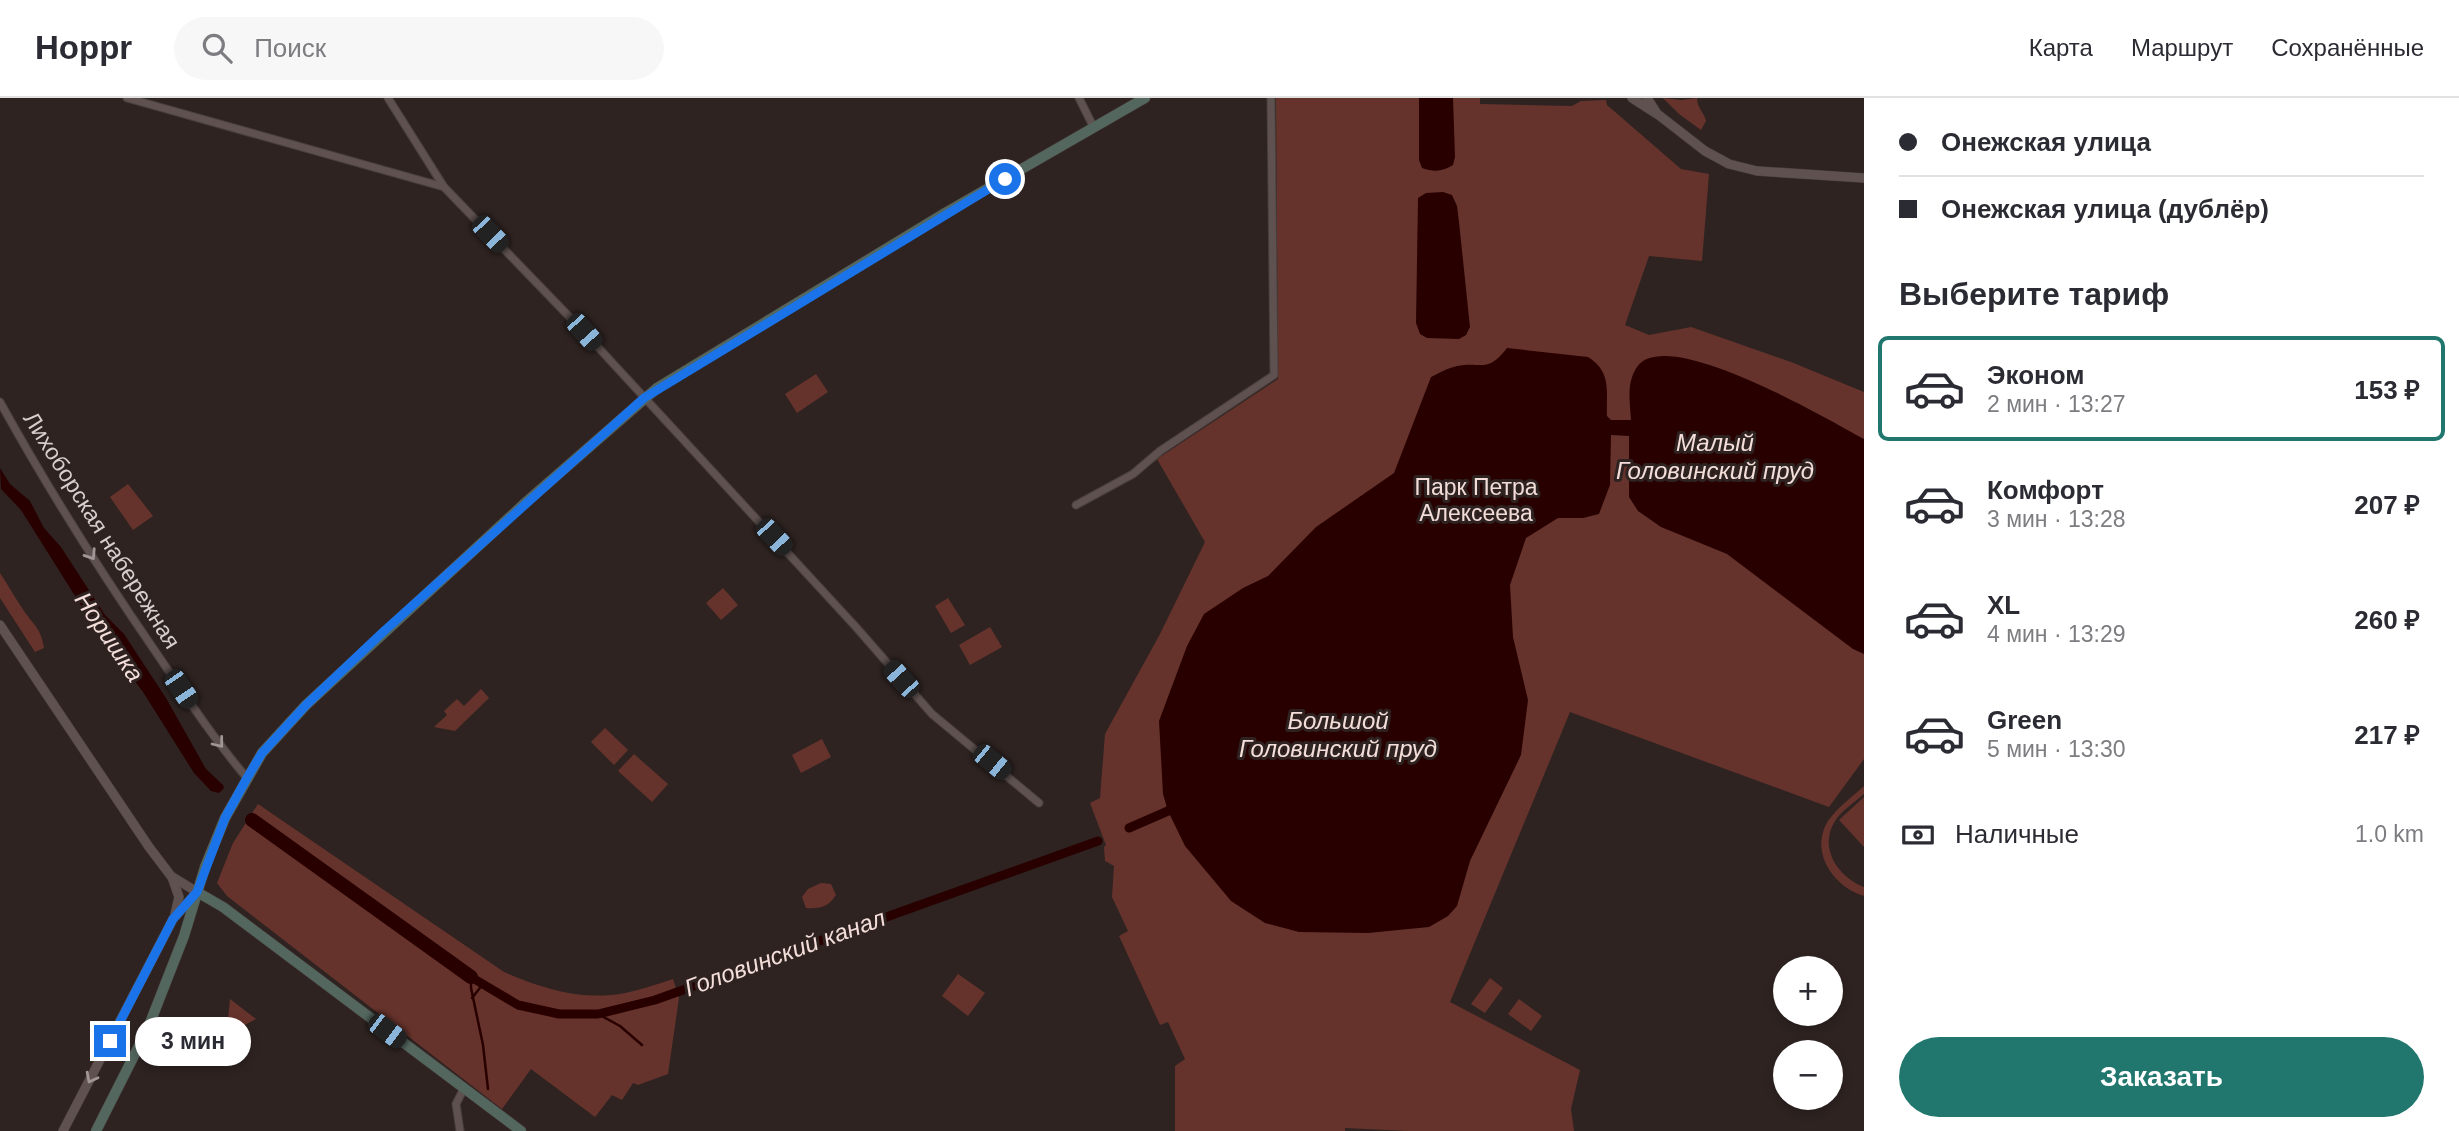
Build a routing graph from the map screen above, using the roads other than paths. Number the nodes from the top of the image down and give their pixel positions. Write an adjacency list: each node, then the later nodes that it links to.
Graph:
1 (127, 98): 11 (street)
2 (388, 98): 11 (street)
3 (1079, 98): 9 (street)
4 (1145, 98): 9 (main road)
5 (1271, 98): 14 (street)
6 (1632, 98): 8 (street)
7 (1647, 98): 8 (street)
8 (1660, 116): 10 (street)
9 (1094, 128): 12 (main road)
10 (1864, 178)
11 (444, 187): 12 (street)
12 (644, 398): 16 (main road); 17 (street)
13 (0, 402): 16 (street, Лихоборская набережная, one-way to 16)
14 (1076, 505)
15 (0, 625): 18 (street)
16 (247, 778): 19 (main road)
17 (1039, 803)
18 (171, 876): 19 (street); 20 (street)
19 (197, 892): 20 (street); 21 (main road); 23 (main road)
20 (173, 919): 22 (street, one-way to 22)
21 (464, 1088): 24 (street); 25 (main road)
22 (63, 1131)
23 (96, 1131)
24 (460, 1131)
25 (521, 1131)

